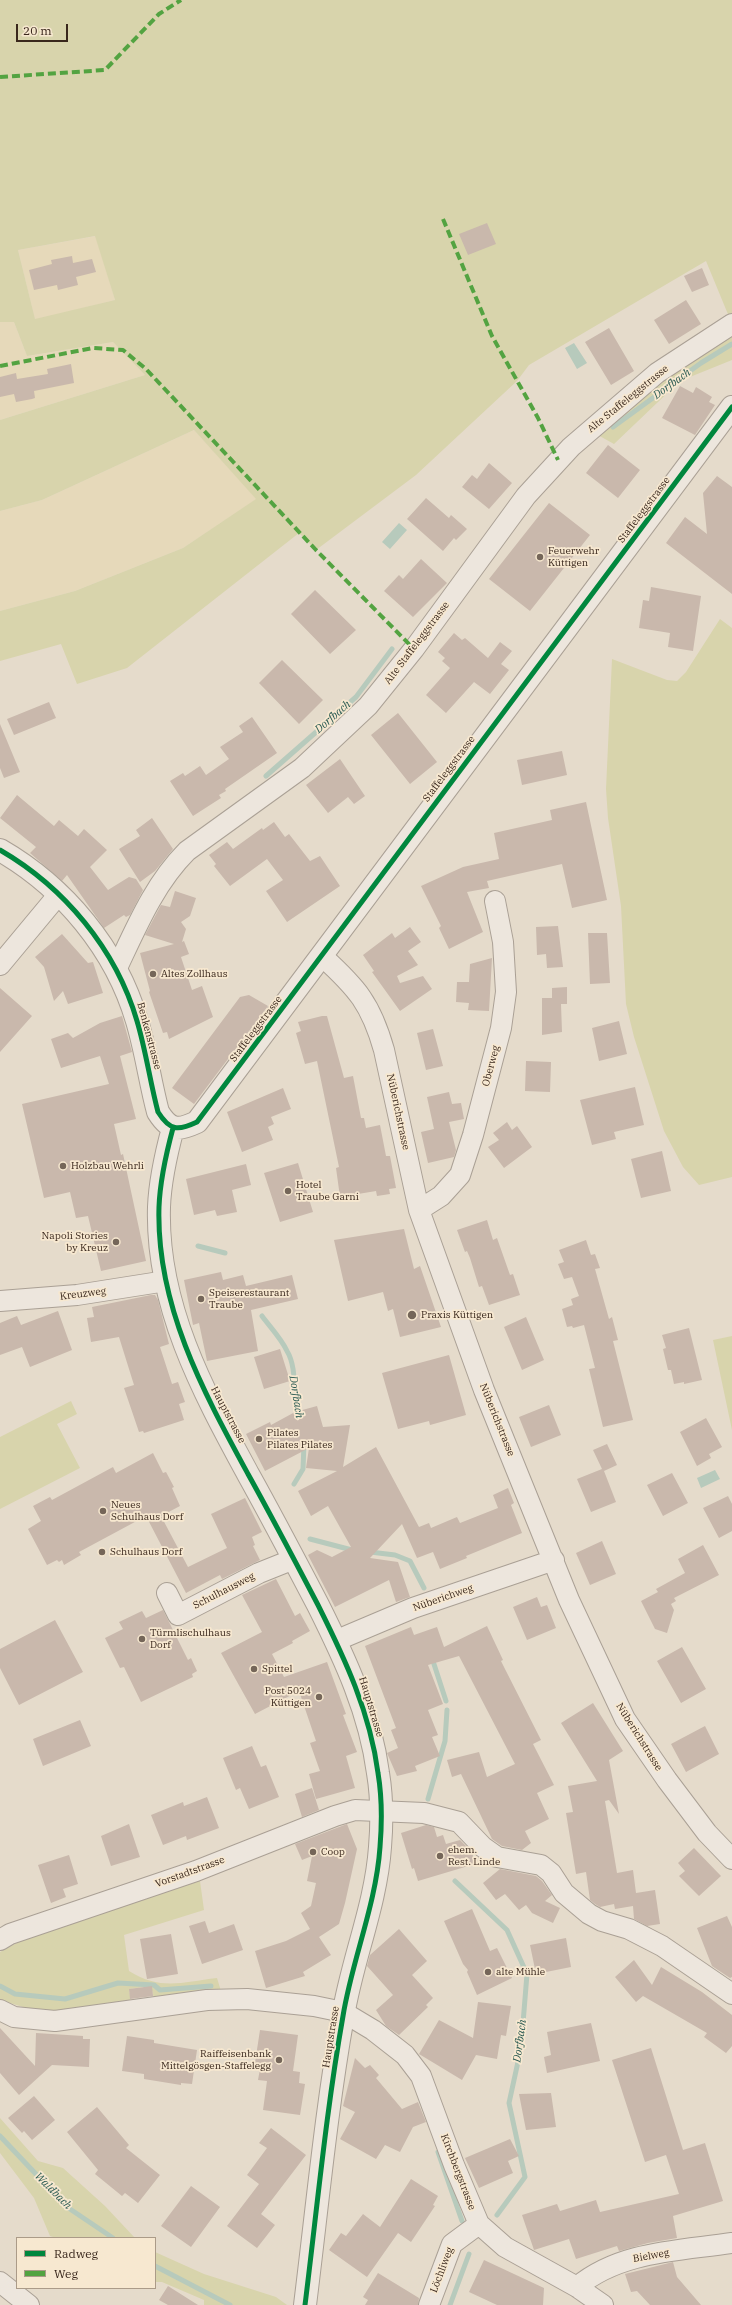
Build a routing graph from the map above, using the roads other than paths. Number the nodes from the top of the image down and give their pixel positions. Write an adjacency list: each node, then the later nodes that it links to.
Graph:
1 (732, 324): 8 (street, Alte Staffeleggstrasse)
2 (732, 407): 6 (street, Staffeleggstrasse)
3 (0, 850): 4 (street, Benkenstrasse)
4 (59, 894): 7 (street); 8 (street, Benkenstrasse)
5 (495, 901): 10 (street, Oberweg)
6 (322, 957): 9 (street, Staffeleggstrasse); 10 (street, Nüberichstrasse)
7 (0, 966)
8 (116, 970): 9 (street, Benkenstrasse)
9 (173, 1128): 11 (street, Hauptstrasse)
10 (419, 1210): 14 (street, Nüberichstrasse)
11 (166, 1281): 12 (street, Kreuzweg); 13 (street, Hauptstrasse)
12 (0, 1301)
13 (294, 1559): 15 (street, Schulhausweg); 16 (street, Hauptstrasse)
14 (554, 1560): 16 (street, Nüberichweg); 18 (street, Nüberichstrasse)
15 (167, 1593)
16 (335, 1641): 17 (street, Hauptstrasse)
17 (381, 1812): 19 (street, Vorstadtstrasse); 20 (street, Vorstadtstrasse); 22 (street, Hauptstrasse)
18 (732, 1859)
19 (0, 1940)
20 (732, 1994)
21 (0, 2010): 22 (street)
22 (343, 2012): 23 (street, Kirchbergstrasse); 28 (street, Hauptstrasse)
23 (479, 2224): 26 (street, Kirchbergstrasse); 29 (street, Löchliweg)
24 (732, 2243): 26 (street, Bielweg)
25 (0, 2282): 27 (street)
26 (577, 2287): 30 (street, Kirchbergstrasse)
27 (29, 2305)
28 (305, 2305)
29 (429, 2305)
30 (602, 2305)

